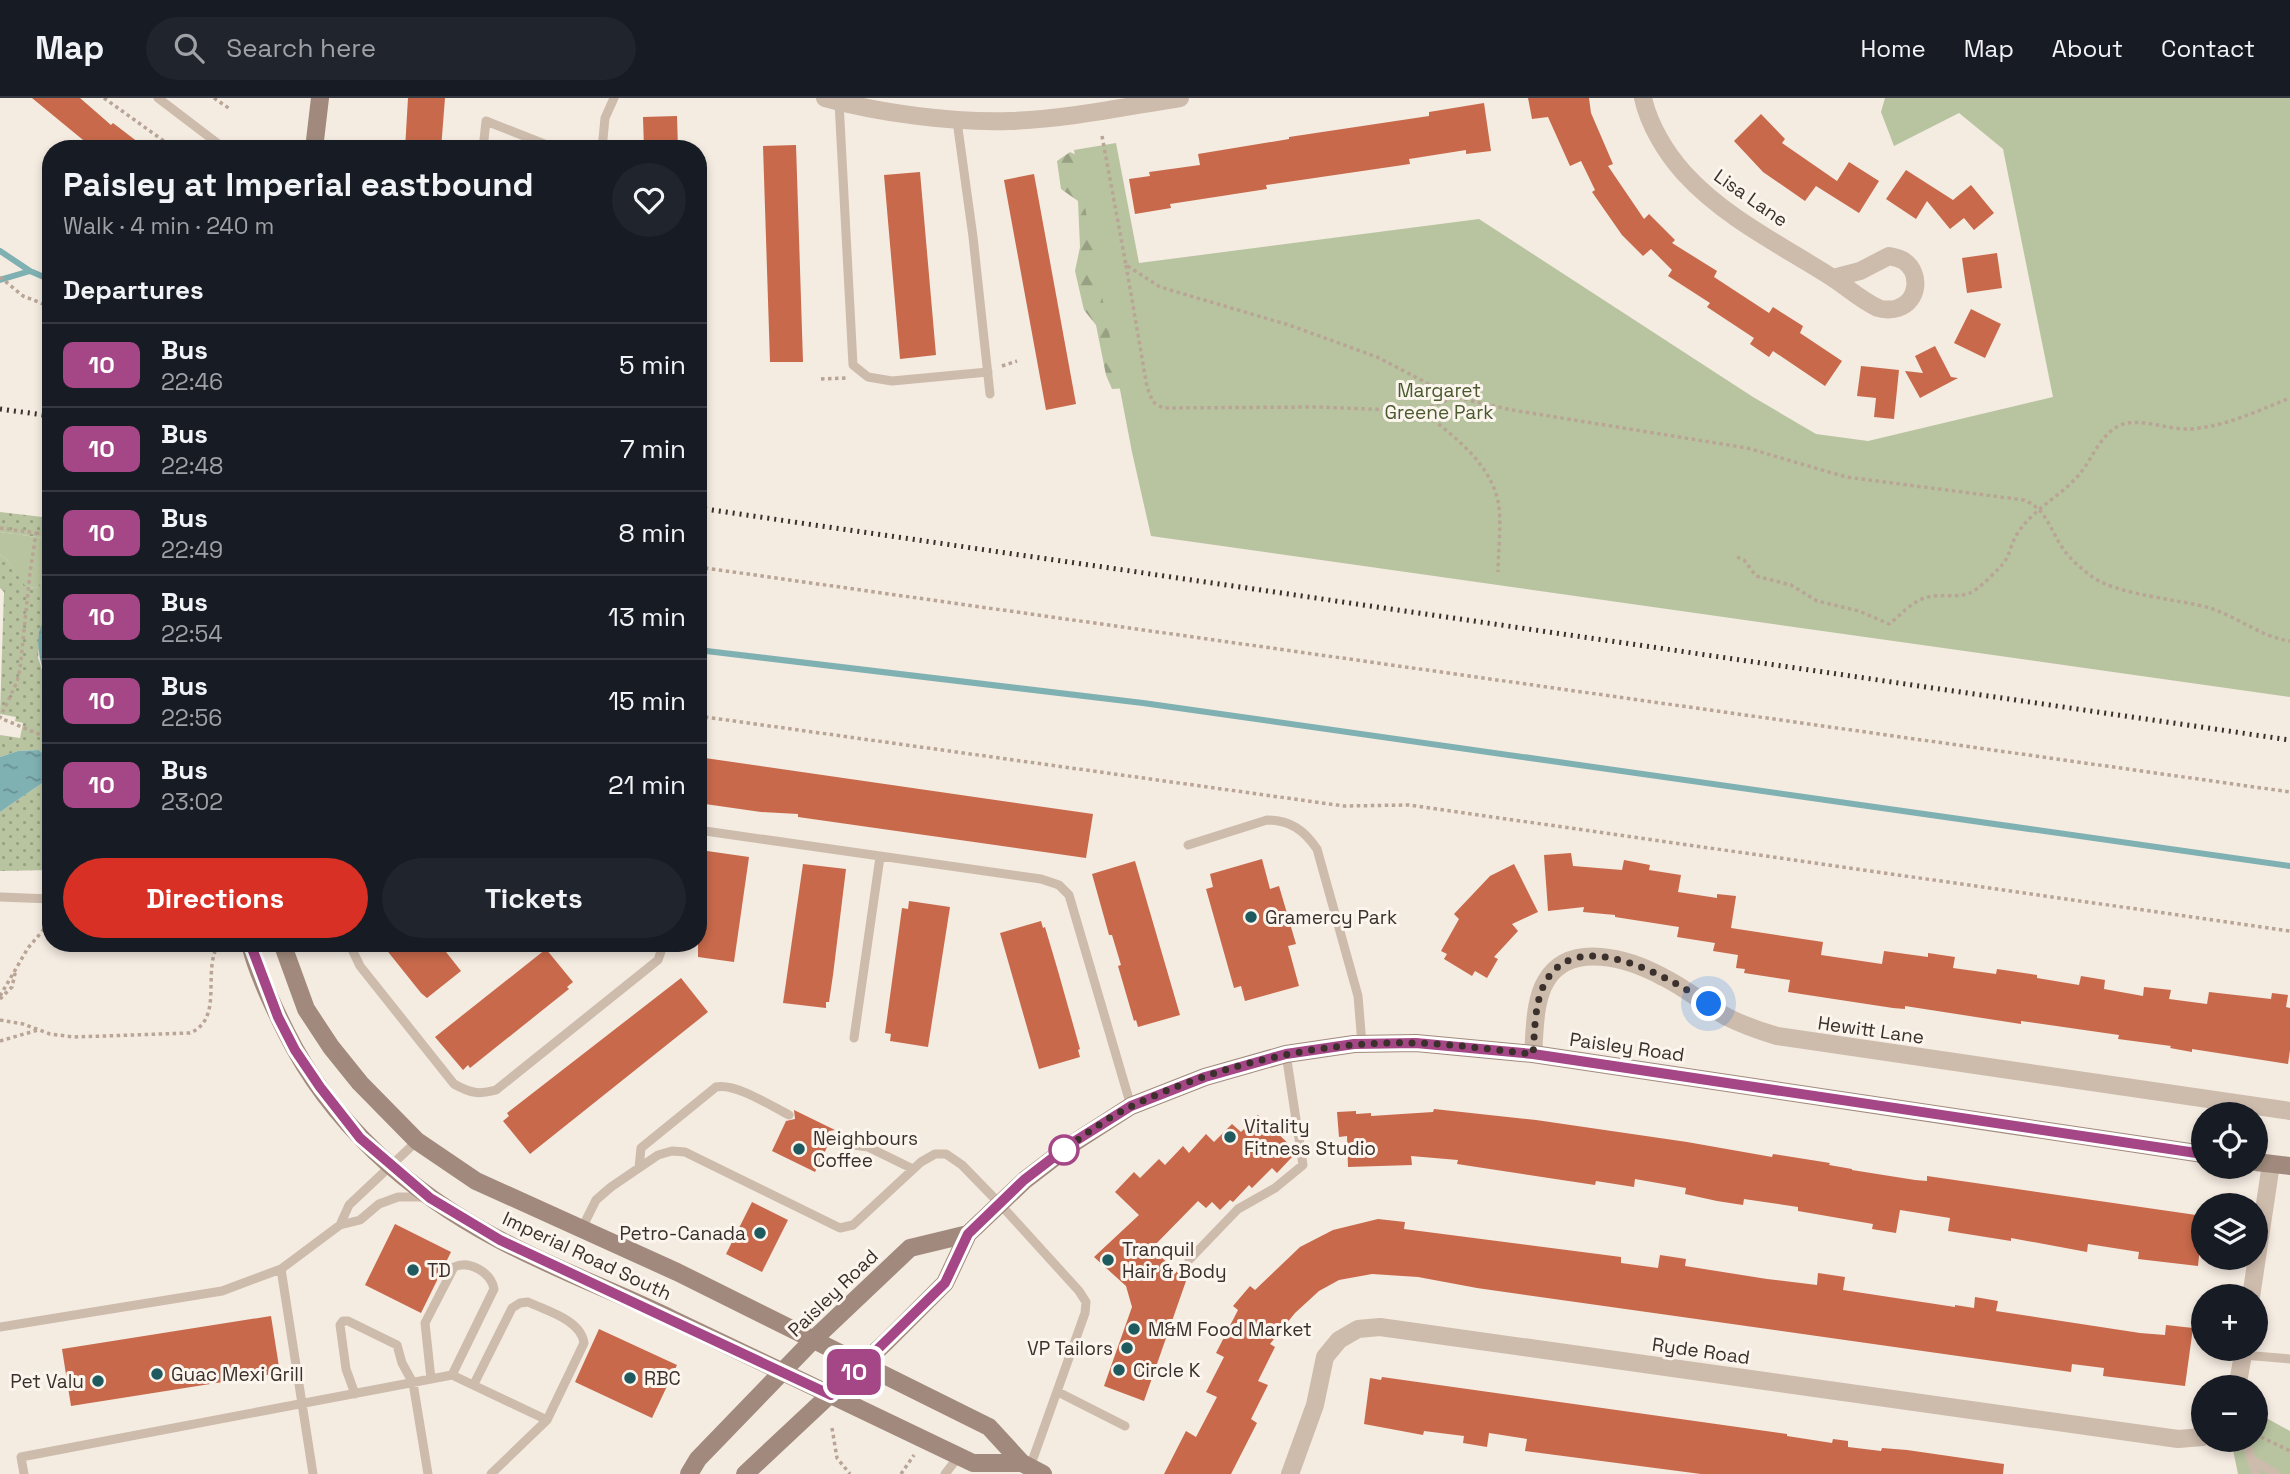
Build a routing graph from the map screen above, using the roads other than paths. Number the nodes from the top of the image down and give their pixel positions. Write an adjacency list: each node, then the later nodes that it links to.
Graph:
1 (158, 98): 9 (lane)
2 (320, 98): 10 (main road)
3 (614, 98): 13 (lane)
4 (1180, 98): 8 (street)
5 (1643, 98): 14 (street, Lisa Lane)
6 (832, 100): 7 (street); 15 (lane)
7 (870, 103): 8 (street)
8 (957, 121): 15 (lane)
9 (213, 140)
10 (315, 140)
11 (484, 140): 12 (lane)
12 (534, 140)
13 (603, 140)
14 (1833, 278)
15 (988, 372): 16 (lane)
16 (990, 394)
17 (707, 831): 19 (lane)
18 (1188, 845): 27 (lane)
19 (880, 857): 26 (lane); 30 (lane)
20 (0, 897): 21 (lane)
21 (42, 899)
22 (253, 952): 37 (main road, Imperial Road South)
23 (285, 952): 34 (main road, Imperial Road South)
24 (353, 952): 25 (lane)
25 (660, 952)
26 (854, 1038)
27 (1363, 1044): 28 (main road, Paisley Road); 29 (main road, Paisley Road)
28 (1286, 1054): 30 (main road, Paisley Road); 47 (lane)
29 (1533, 1054): 31 (street, Hewitt Lane); 35 (main road, Paisley Road)
30 (1131, 1106): 43 (main road, Paisley Road)
31 (2290, 1111)
32 (789, 1115): 39 (lane)
33 (832, 1137): 40 (lane)
34 (417, 1141): 37 (lane); 45 (main road, Imperial Road South)
35 (2191, 1152)
36 (2268, 1164): 38 (main road)
37 (391, 1166): 42 (main road, Imperial Road South); 44 (lane)
38 (2290, 1166)
39 (639, 1168): 40 (lane); 45 (lane)
40 (913, 1169): 43 (lane)
41 (2262, 1179): 49 (street)
42 (430, 1198): 44 (lane); 55 (main road, Imperial Road South)
43 (1000, 1204): 46 (main road, Paisley Road); 60 (lane)
44 (340, 1225): 48 (lane)
45 (581, 1230): 51 (main road, Imperial Road South)
46 (968, 1234): 51 (main road, Paisley Road); 54 (main road, Paisley Road)
47 (1189, 1260)
48 (281, 1269): 50 (lane); 63 (lane)
49 (2252, 1284)
50 (0, 1328)
51 (814, 1339): 54 (main road, Imperial Road South); 55 (main road, Paisley Road)
52 (2268, 1356): 53 (lane)
53 (2290, 1359)
54 (862, 1364): 62 (main road, Paisley Road); 70 (main road, Imperial Road South)
55 (783, 1372): 62 (main road, Imperial Road South); 75 (main road, Paisley Road)
56 (452, 1375): 57 (lane); 57 (lane); 59 (lane)
57 (431, 1379): 58 (lane)
58 (413, 1383): 61 (lane); 61 (lane); 73 (lane)
59 (474, 1384): 64 (lane); 64 (lane)
60 (1058, 1392): 65 (lane); 70 (lane)
61 (355, 1394): 63 (lane)
62 (831, 1395): 68 (main road, Imperial Road South); 76 (main road, Paisley Road)
63 (301, 1404): 71 (lane); 72 (lane)
64 (547, 1420): 74 (lane)
65 (1125, 1426)
66 (2191, 1438): 78 (street, Ryde Road)
67 (2250, 1452): 69 (lane)
68 (959, 1456): 70 (main road, Imperial Road South); 77 (lane)
69 (2253, 1460): 79 (lane); 80 (lane)
70 (1032, 1468)
71 (24, 1474)
72 (313, 1474)
73 (428, 1474)
74 (491, 1474)
75 (689, 1474)
76 (745, 1474)
77 (944, 1474)
78 (1290, 1474)
79 (2256, 1474)
80 (2276, 1474)

